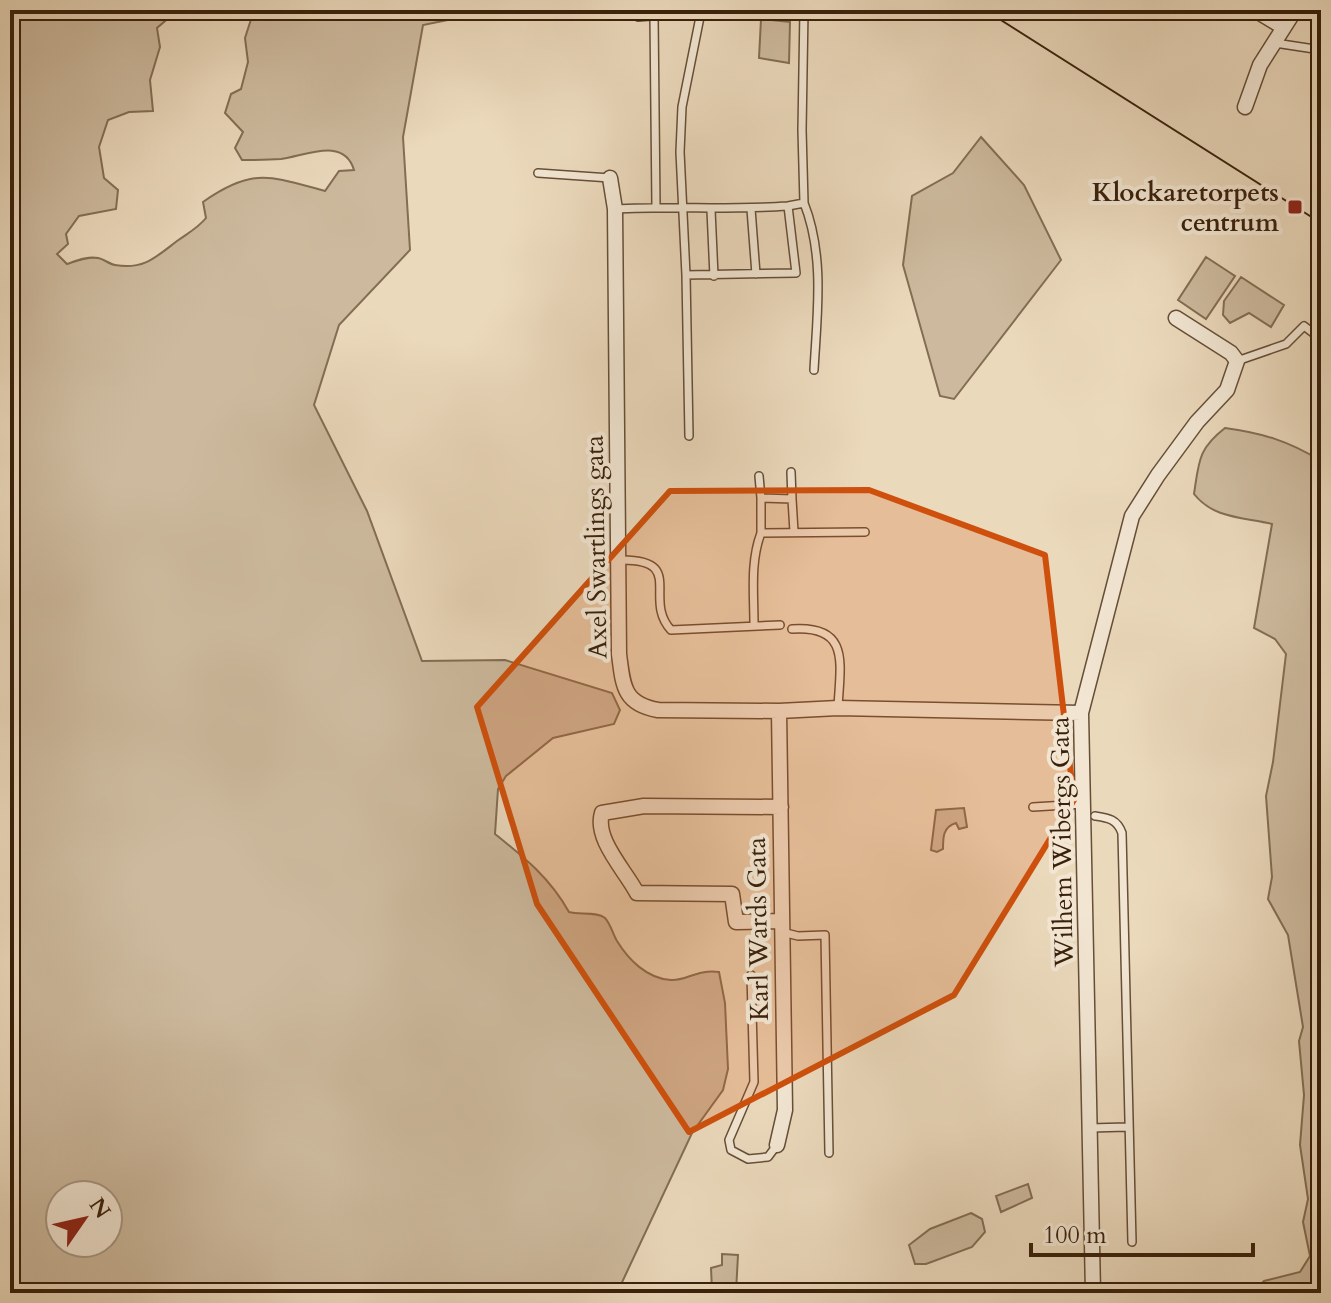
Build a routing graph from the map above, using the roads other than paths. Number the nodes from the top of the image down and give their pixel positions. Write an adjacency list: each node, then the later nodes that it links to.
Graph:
1 (787, 10): 5 (lane)
2 (804, 10): 14 (lane)
3 (1255, 10): 8 (street)
4 (1295, 10): 8 (street)
5 (701, 11): 6 (lane); 17 (lane)
6 (654, 16): 7 (lane); 16 (lane)
7 (638, 17)
8 (1283, 27): 9 (street)
9 (1273, 43): 10 (lane); 11 (street)
10 (1321, 50)
11 (1245, 107)
12 (538, 173): 13 (lane)
13 (610, 178): 18 (street, Axel Swartlings gata)
14 (804, 203): 15 (lane); 27 (lane)
15 (788, 206): 19 (lane); 21 (lane)
16 (656, 207): 17 (lane); 18 (lane)
17 (684, 208): 20 (lane); 22 (lane)
18 (615, 209): 36 (street, Axel Swartlings gata)
19 (751, 209): 20 (lane); 21 (lane)
20 (711, 210): 23 (lane)
21 (756, 274): 23 (lane)
22 (686, 275): 23 (lane); 28 (lane)
23 (714, 276)
24 (1176, 318): 26 (street)
25 (1321, 339): 26 (lane)
26 (1237, 361): 42 (street, Wilhem Wibergs Gata)
27 (814, 370)
28 (689, 436)
29 (791, 472): 32 (lane)
30 (759, 476): 31 (lane)
31 (761, 498): 32 (lane); 35 (lane)
32 (792, 499): 33 (lane)
33 (794, 532): 34 (lane); 35 (lane)
34 (865, 532)
35 (761, 533): 37 (lane)
36 (620, 560): 37 (lane); 41 (street, Axel Swartlings gata)
37 (754, 625): 38 (lane)
38 (780, 625)
39 (792, 629): 40 (lane)
40 (838, 708): 41 (street, Axel Swartlings gata); 42 (street, Axel Swartlings gata)
41 (779, 711): 44 (street, Karl Wards Gata)
42 (1081, 713): 43 (street, Wilhem Wibergs Gata)
43 (1083, 804): 45 (lane); 50 (street, Wilhem Wibergs Gata)
44 (781, 807): 47 (street, Karl Wards Gata); 47 (street)
45 (1033, 807)
46 (1095, 816): 49 (lane)
47 (782, 926): 51 (street, Karl Wards Gata); 52 (lane)
48 (751, 975): 51 (lane)
49 (1127, 1127): 50 (lane); 53 (lane)
50 (1090, 1128): 54 (street, Wilhem Wibergs Gata)
51 (777, 1145)
52 (829, 1153)
53 (1132, 1242)
54 (1093, 1293)

